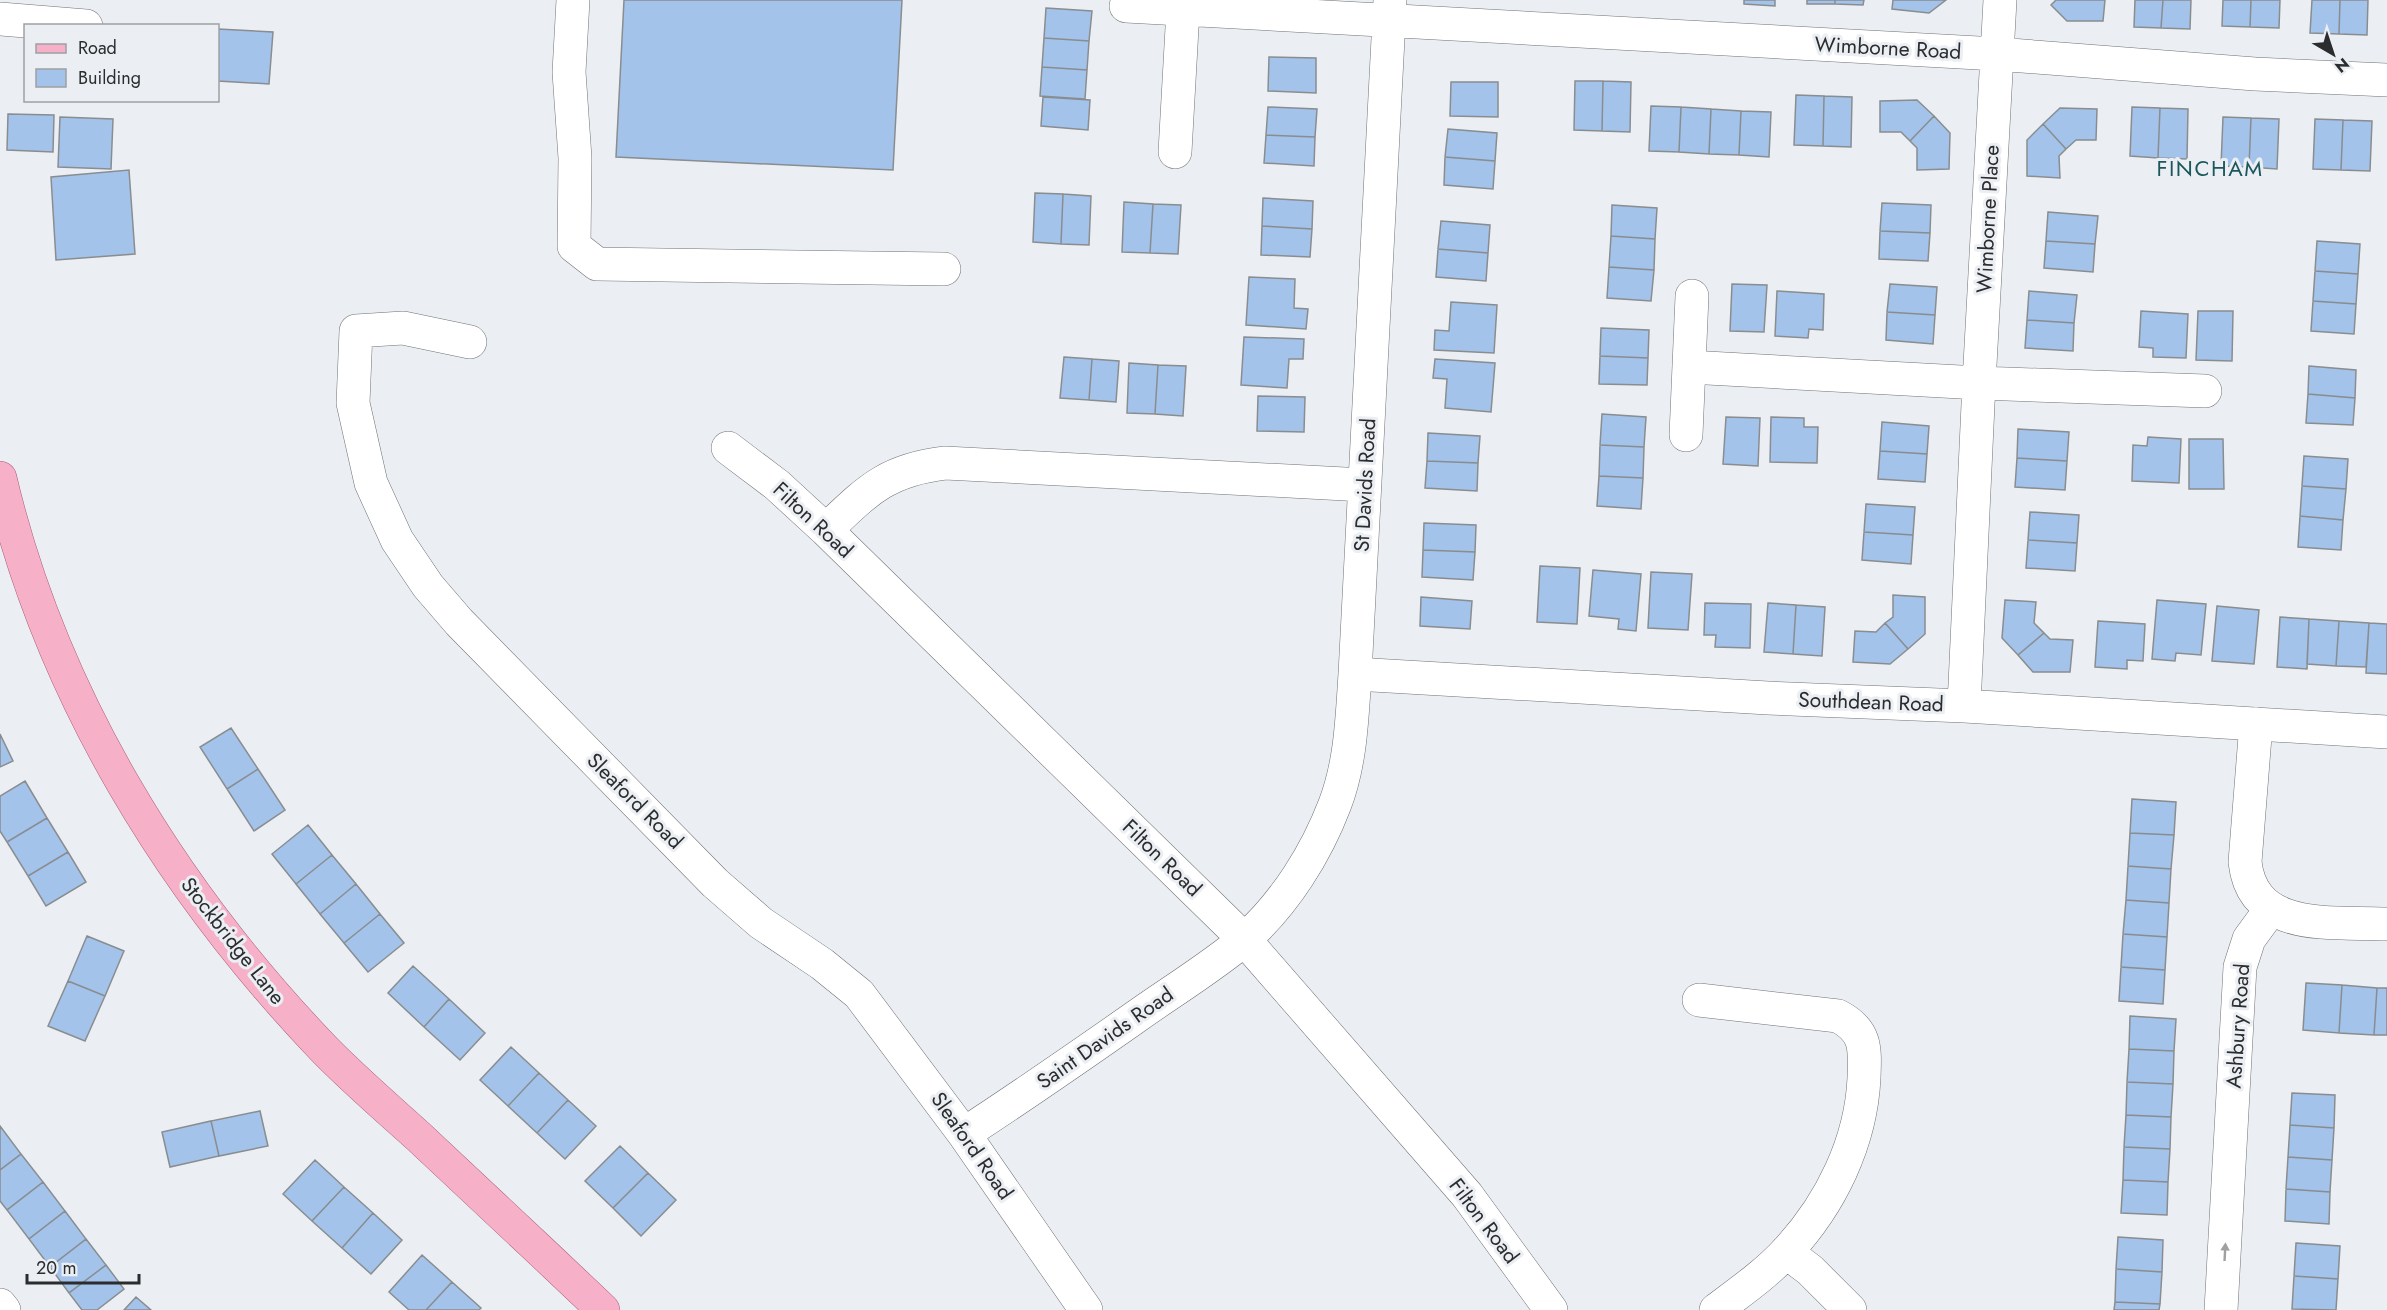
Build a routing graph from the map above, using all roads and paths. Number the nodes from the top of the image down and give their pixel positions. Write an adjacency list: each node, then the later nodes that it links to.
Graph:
1 (573, 0): 11 (street)
2 (2000, 0): 8 (street, Wimborne Place)
3 (1126, 6): 4 (street, Wimborne Road)
4 (1183, 10): 5 (street, Wimborne Road); 10 (street)
5 (1390, 10): 8 (street, Wimborne Road); 20 (street, St Davids Road)
6 (0, 19): 7 (street)
7 (61, 24)
8 (1997, 54): 9 (street, Wimborne Road); 15 (street, Wimborne Place)
9 (2387, 80)
10 (1175, 152)
11 (944, 269)
12 (1692, 296): 14 (street)
13 (470, 342): 30 (street, Sleaford Road)
14 (1689, 367): 15 (street); 17 (street)
15 (1979, 383): 16 (street); 23 (street, Wimborne Place)
16 (2205, 391)
17 (1686, 435)
18 (728, 448): 21 (street, Filton Road)
19 (0, 478): 34 (main road, Stockbridge Lane)
20 (1364, 485): 21 (street); 22 (street, St Davids Road)
21 (825, 530): 28 (street, Filton Road)
22 (1355, 674): 23 (street, Southdean Road); 28 (street, St Davids Road)
23 (1964, 706): 24 (street, Southdean Road)
24 (2256, 724): 25 (street, Southdean Road); 26 (street)
25 (2387, 732)
26 (2271, 909): 27 (street); 39 (street, Ashbury Road, one-way to 26)
27 (2387, 924)
28 (1244, 939): 30 (street, Saint Davids Road); 36 (street, Filton Road)
29 (1699, 1000): 31 (street)
30 (964, 1134): 35 (street, Sleaford Road)
31 (1786, 1252): 37 (street); 38 (street)
32 (0, 1305): 33 (street)
33 (4, 1310)
34 (603, 1310)
35 (1086, 1310)
36 (1551, 1310)
37 (1716, 1310)
38 (1850, 1310)
39 (2221, 1310)

